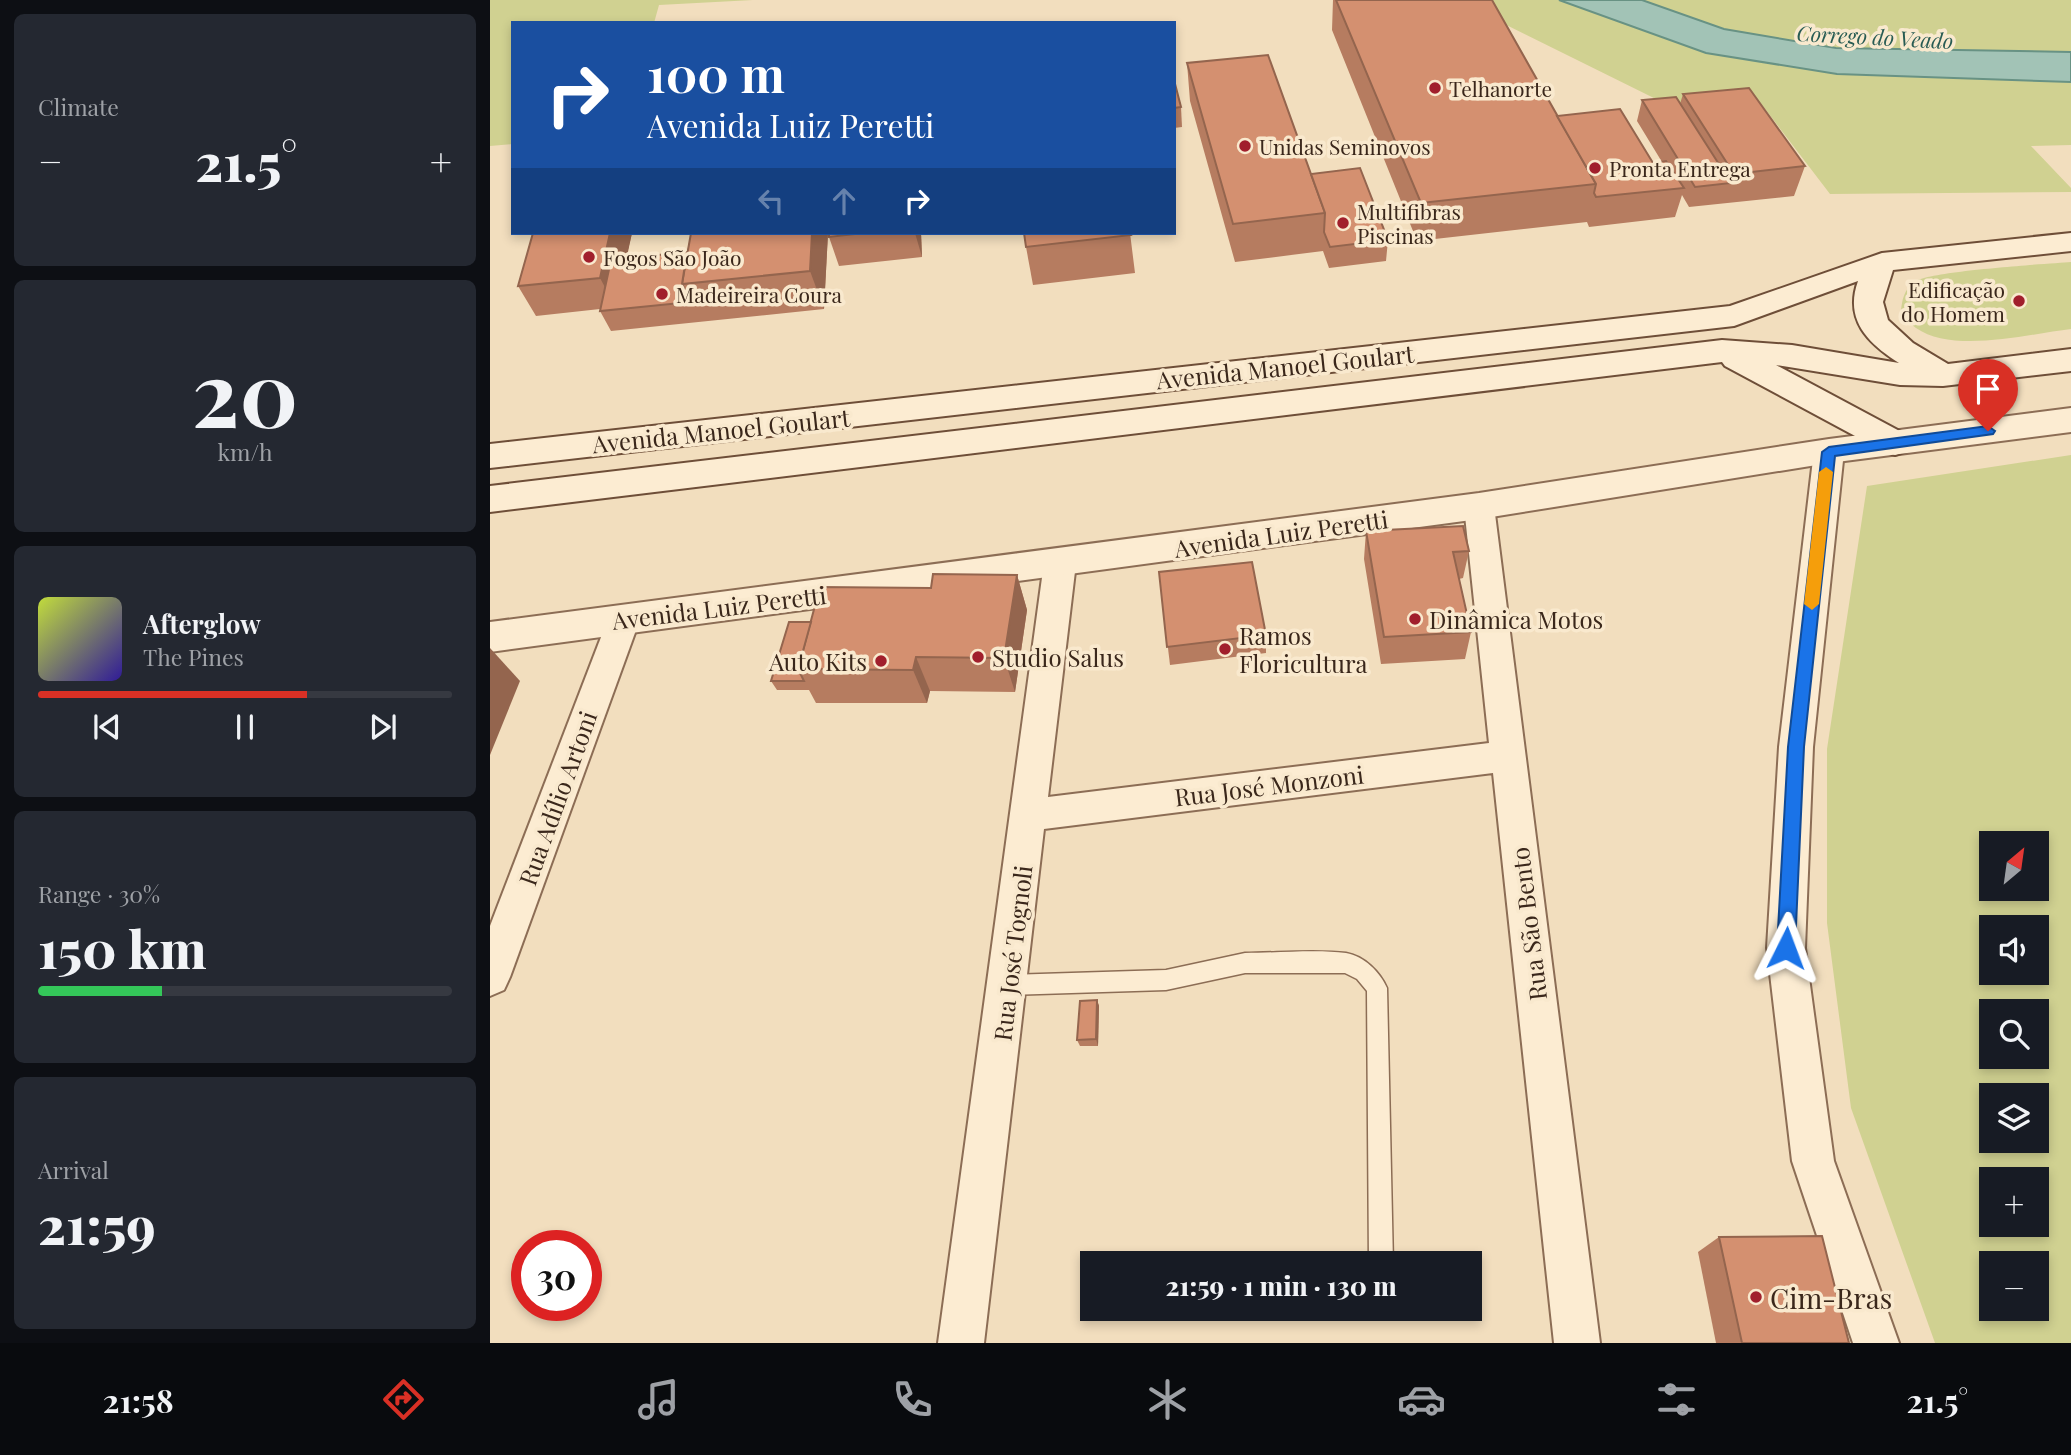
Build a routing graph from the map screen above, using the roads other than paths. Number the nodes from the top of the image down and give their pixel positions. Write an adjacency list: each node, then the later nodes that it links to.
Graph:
1 (2071, 242): 2 (main road, Avenida Manoel Goulart)
2 (1882, 262): 5 (main road); 9 (main road, Avenida Manoel Goulart)
3 (1722, 351): 5 (main road, Avenida Manoel Goulart); 7 (main road); 10 (main road, Avenida Manoel Goulart)
4 (2071, 359): 5 (main road, Avenida Manoel Goulart)
5 (1943, 375)
6 (2071, 420): 7 (main road, Avenida Luiz Peretti)
7 (1895, 443): 8 (main road, Avenida Luiz Peretti)
8 (1829, 452): 11 (main road, Avenida Luiz Peretti); 22 (street)
9 (490, 456)
10 (490, 499)
11 (1479, 506): 12 (main road, Avenida Luiz Peretti); 15 (street, Rua São Bento)
12 (1060, 563): 13 (main road, Avenida Luiz Peretti); 16 (street, Rua José Tognoli)
13 (624, 619): 14 (main road, Avenida Luiz Peretti); 17 (street, Rua Adílio Artoni)
14 (490, 637)
15 (1508, 756): 16 (street, Rua José Monzoni); 21 (street, Rua São Bento)
16 (1029, 815): 18 (street, Rua José Tognoli)
17 (490, 977)
18 (1007, 985): 19 (lane); 20 (street, Rua José Tognoli)
19 (1381, 1251)
20 (961, 1343)
21 (1577, 1343)
22 (1876, 1343)

